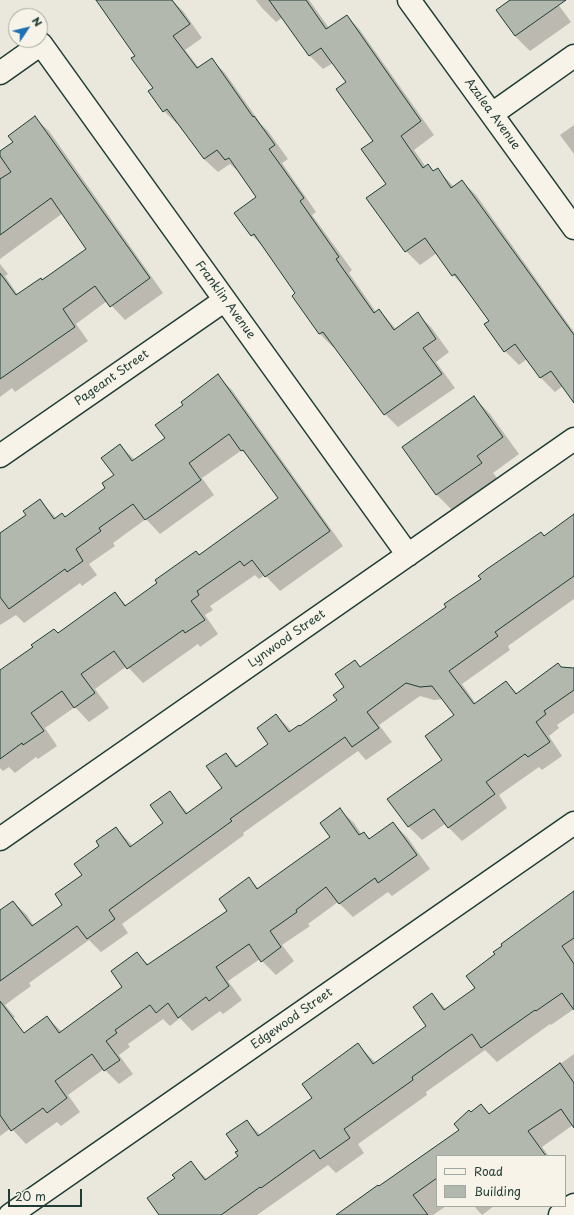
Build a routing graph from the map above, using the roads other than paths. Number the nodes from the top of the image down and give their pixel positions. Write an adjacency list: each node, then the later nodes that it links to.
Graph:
1 (409, 0): 4 (street, Azalea Avenue)
2 (574, 56): 4 (street)
3 (0, 73): 6 (street, Franklin Avenue)
4 (492, 114): 5 (street, Azalea Avenue)
5 (574, 228)
6 (224, 300): 8 (street, Pageant Street); 9 (street, Franklin Avenue)
7 (574, 439): 9 (street, Lynwood Street)
8 (0, 456)
9 (408, 555): 11 (street, Lynwood Street)
10 (574, 823): 13 (street, Edgewood Street)
11 (0, 839)
12 (574, 1205): 14 (street)
13 (10, 1215)
14 (560, 1215)

